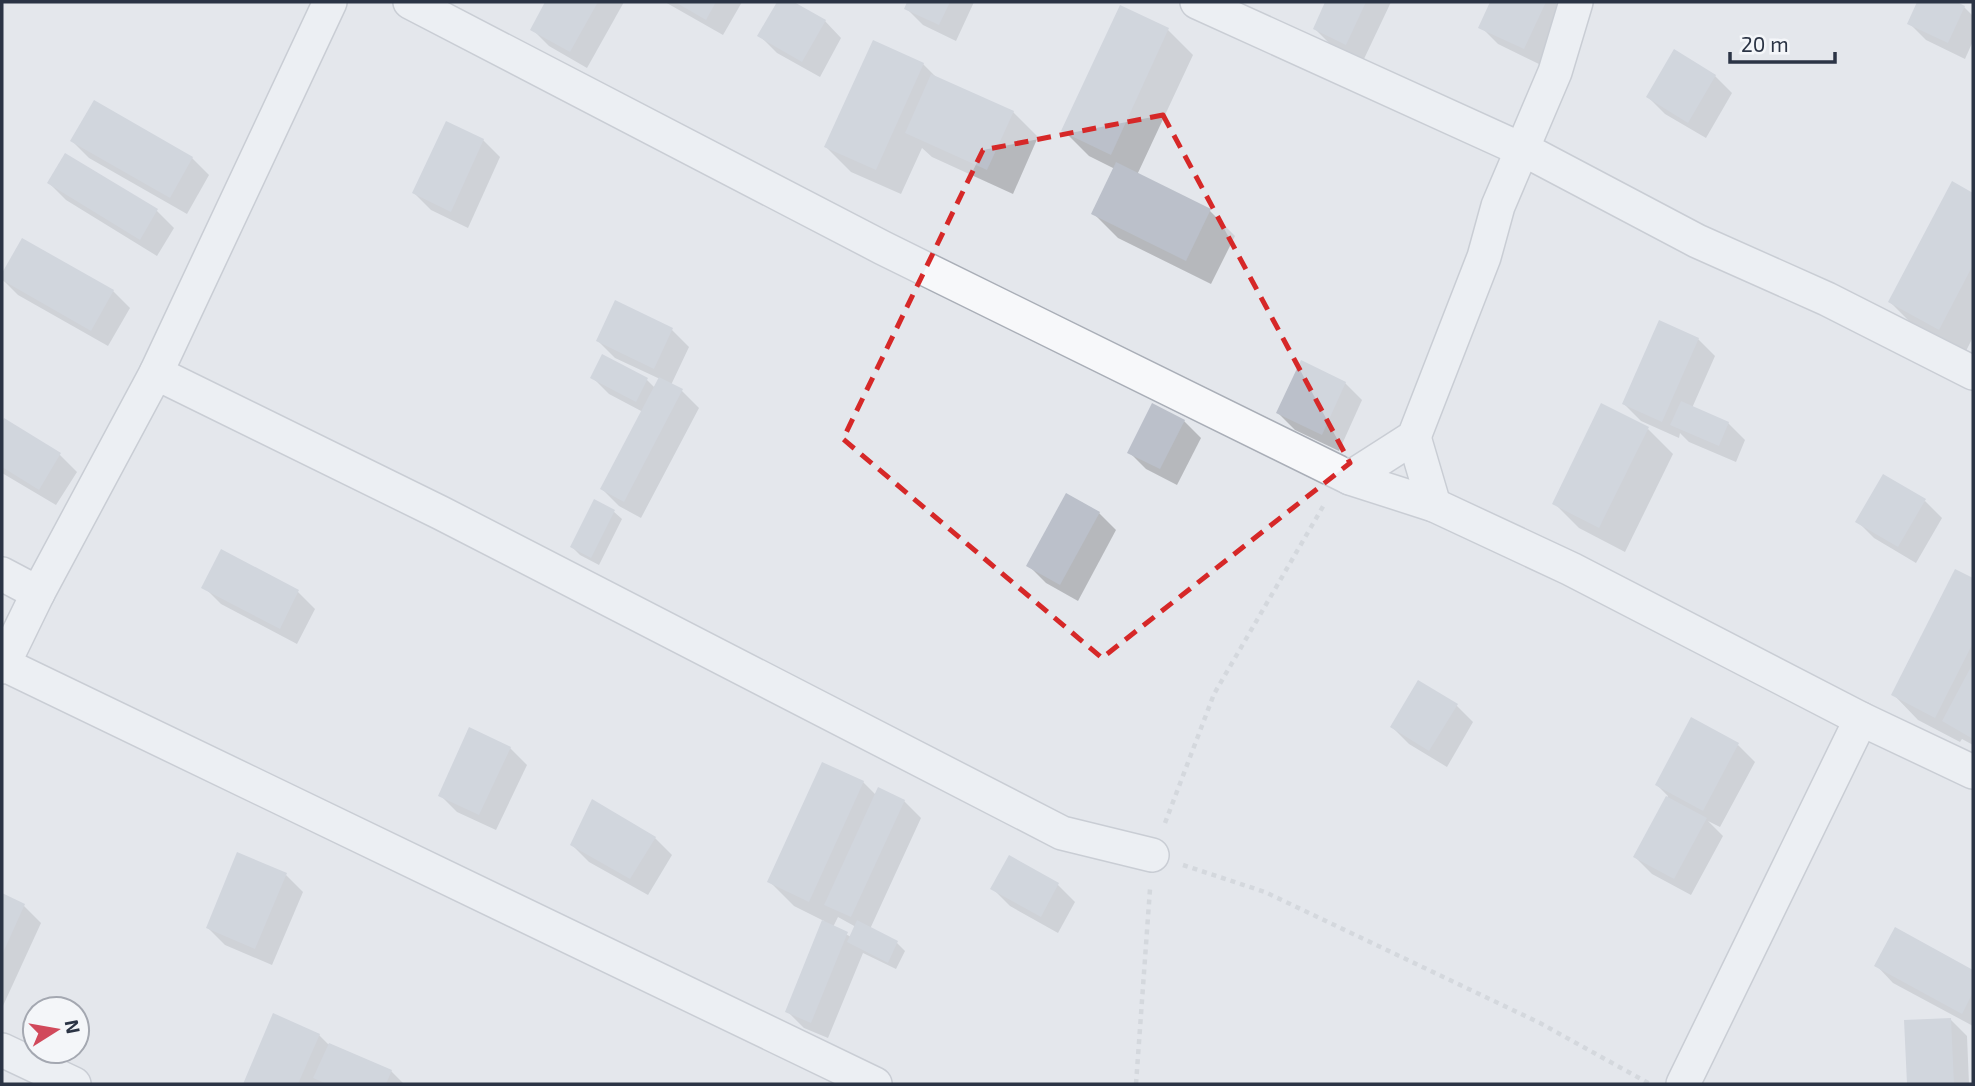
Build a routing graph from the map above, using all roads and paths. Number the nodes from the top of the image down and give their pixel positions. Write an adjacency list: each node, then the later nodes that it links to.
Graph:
1 (330, 2): 6 (street)
2 (410, 2): 9 (street)
3 (1197, 2): 5 (street)
4 (1576, 2): 5 (street)
5 (1521, 149): 7 (street); 8 (street)
6 (156, 373): 12 (street); 16 (street)
7 (1973, 373)
8 (1413, 437): 9 (street); 10 (street)
9 (1350, 478): 10 (street); 16 (path)
10 (1434, 505): 14 (street)
11 (2, 574): 12 (street)
12 (38, 593): 13 (street)
13 (2, 666): 19 (street)
14 (1861, 719): 15 (street); 22 (street)
15 (1973, 772)
16 (1152, 855): 20 (path); 21 (path)
17 (2, 1050): 18 (street)
18 (74, 1084)
19 (875, 1084)
20 (1136, 1084)
21 (1651, 1084)
22 (1683, 1084)

